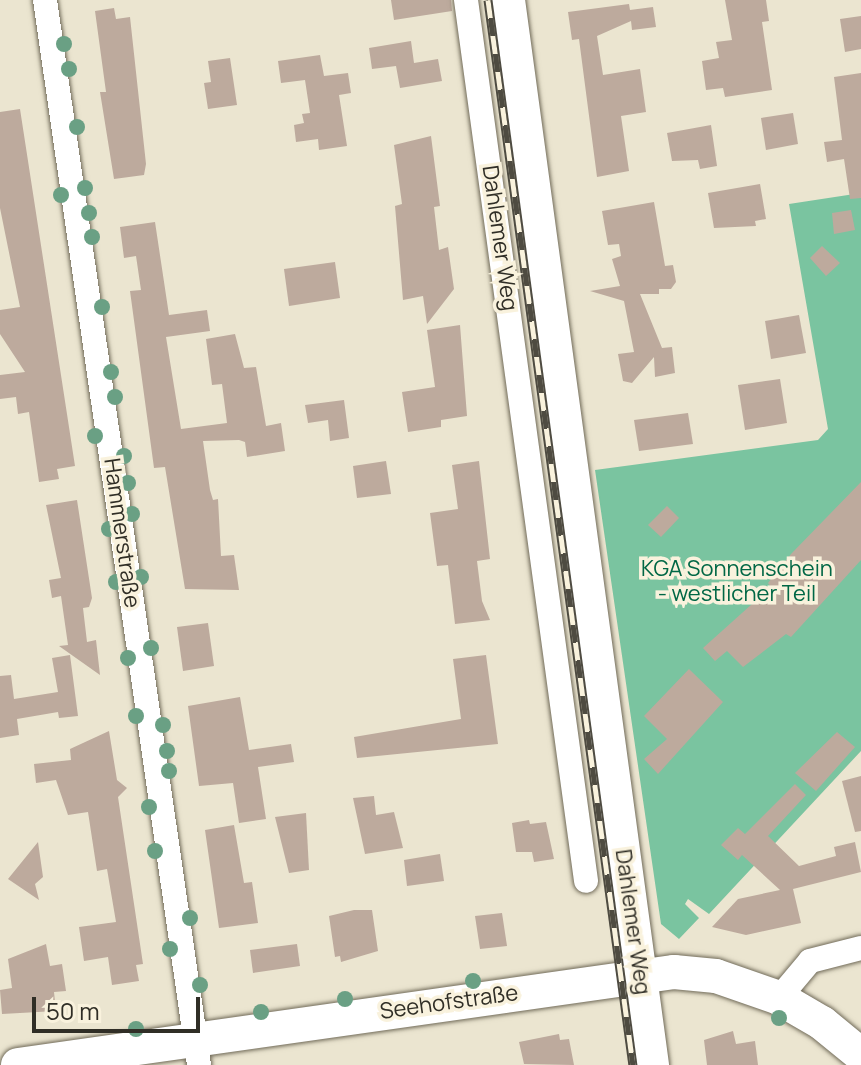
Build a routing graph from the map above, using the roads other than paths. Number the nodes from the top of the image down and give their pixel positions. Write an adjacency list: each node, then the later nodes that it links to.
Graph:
1 (45, 0): 20 (street, Hammerstraße)
2 (466, 0): 5 (street, Dahlemer Weg)
3 (508, 0): 4 (main road, Dahlemer Weg)
4 (522, 108): 5 (street); 6 (main road, Dahlemer Weg)
5 (483, 113): 7 (street, Dahlemer Weg)
6 (556, 357): 7 (street); 8 (main road, Dahlemer Weg)
7 (517, 363): 9 (street, Dahlemer Weg)
8 (567, 439): 9 (street); 10 (main road, Dahlemer Weg)
9 (527, 443): 11 (street, Dahlemer Weg)
10 (576, 502): 11 (street); 12 (main road, Dahlemer Weg)
11 (536, 506): 13 (street, Dahlemer Weg)
12 (599, 675): 13 (street); 14 (main road, Dahlemer Weg)
13 (559, 680): 15 (street, Dahlemer Weg)
14 (614, 779): 15 (street); 18 (main road, Dahlemer Weg)
15 (574, 784): 16 (street, Dahlemer Weg)
16 (586, 881)
17 (861, 948): 19 (street)
18 (640, 975): 19 (main road, Seehofstraße); 20 (main road, Seehofstraße); 23 (main road, Dahlemer Weg)
19 (779, 998): 21 (main road, Seehofstraße)
20 (197, 1052): 22 (main road, Seehofstraße)
21 (861, 1055)
22 (18, 1065)
23 (652, 1065)

